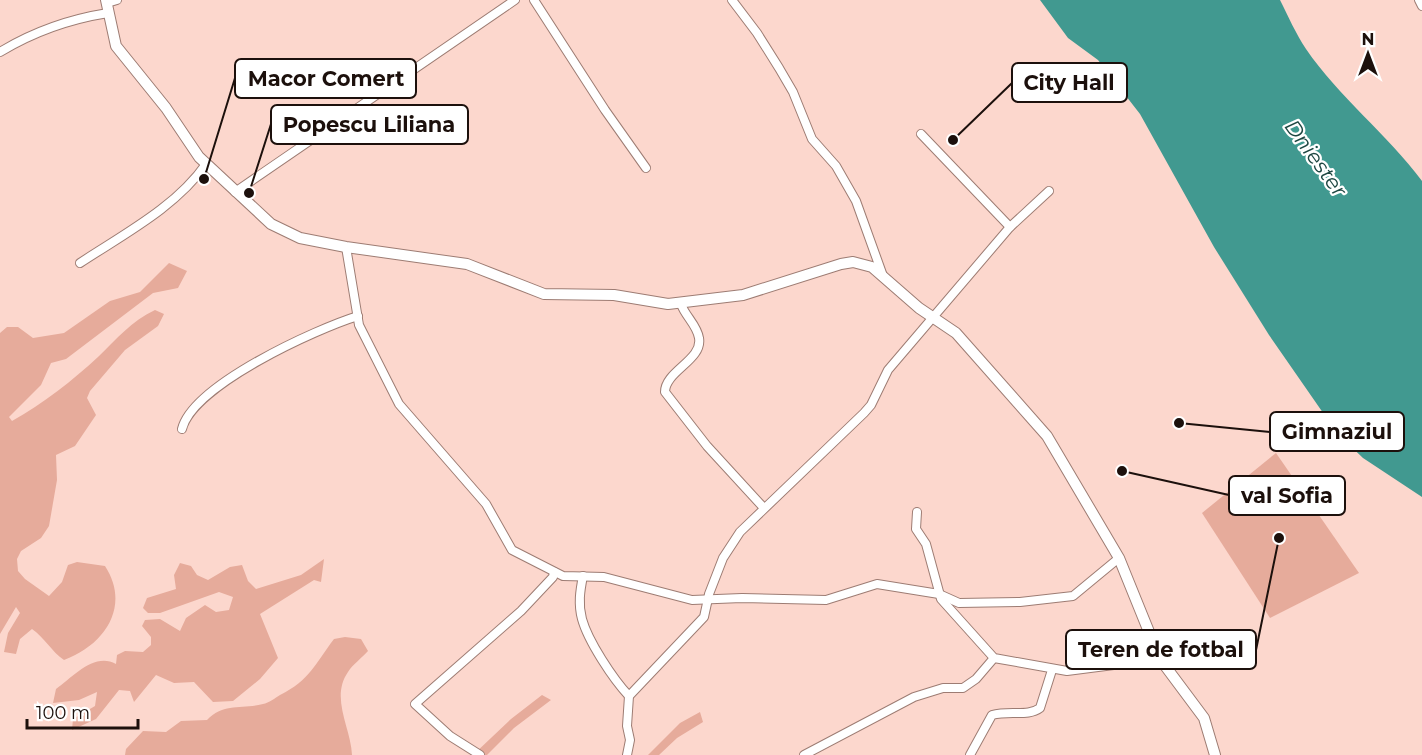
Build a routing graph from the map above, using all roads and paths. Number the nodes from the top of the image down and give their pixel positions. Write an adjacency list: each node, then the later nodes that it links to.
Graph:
1 (515, 0): 12 (street)
2 (534, 0): 10 (street)
3 (732, 0): 16 (street)
4 (1419, 0): 6 (street)
5 (110, 4): 7 (street); 9 (main road)
6 (1422, 6)
7 (0, 52)
8 (921, 134): 13 (street)
9 (206, 164): 12 (main road); 15 (street)
10 (646, 168)
11 (1049, 191): 13 (street)
12 (235, 192): 14 (main road)
13 (1010, 227): 19 (street)
14 (346, 248): 17 (main road); 18 (street)
15 (80, 263)
16 (883, 276): 17 (main road); 19 (main road)
17 (681, 304): 21 (street)
18 (358, 316): 20 (street); 24 (street)
19 (935, 318): 21 (street); 23 (main road)
20 (182, 429)
21 (763, 507): 27 (street)
22 (917, 512): 26 (street)
23 (1119, 558): 26 (street); 29 (main road)
24 (554, 572): 25 (street); 32 (street)
25 (583, 576): 27 (street); 31 (street)
26 (939, 594): 27 (street); 28 (street)
27 (708, 600): 31 (street)
28 (994, 658): 30 (street); 34 (street)
29 (1160, 659): 30 (street); 36 (main road)
30 (1052, 670): 35 (street)
31 (629, 696): 33 (street)
32 (480, 755)
33 (627, 755)
34 (804, 755)
35 (970, 755)
36 (1215, 755)

